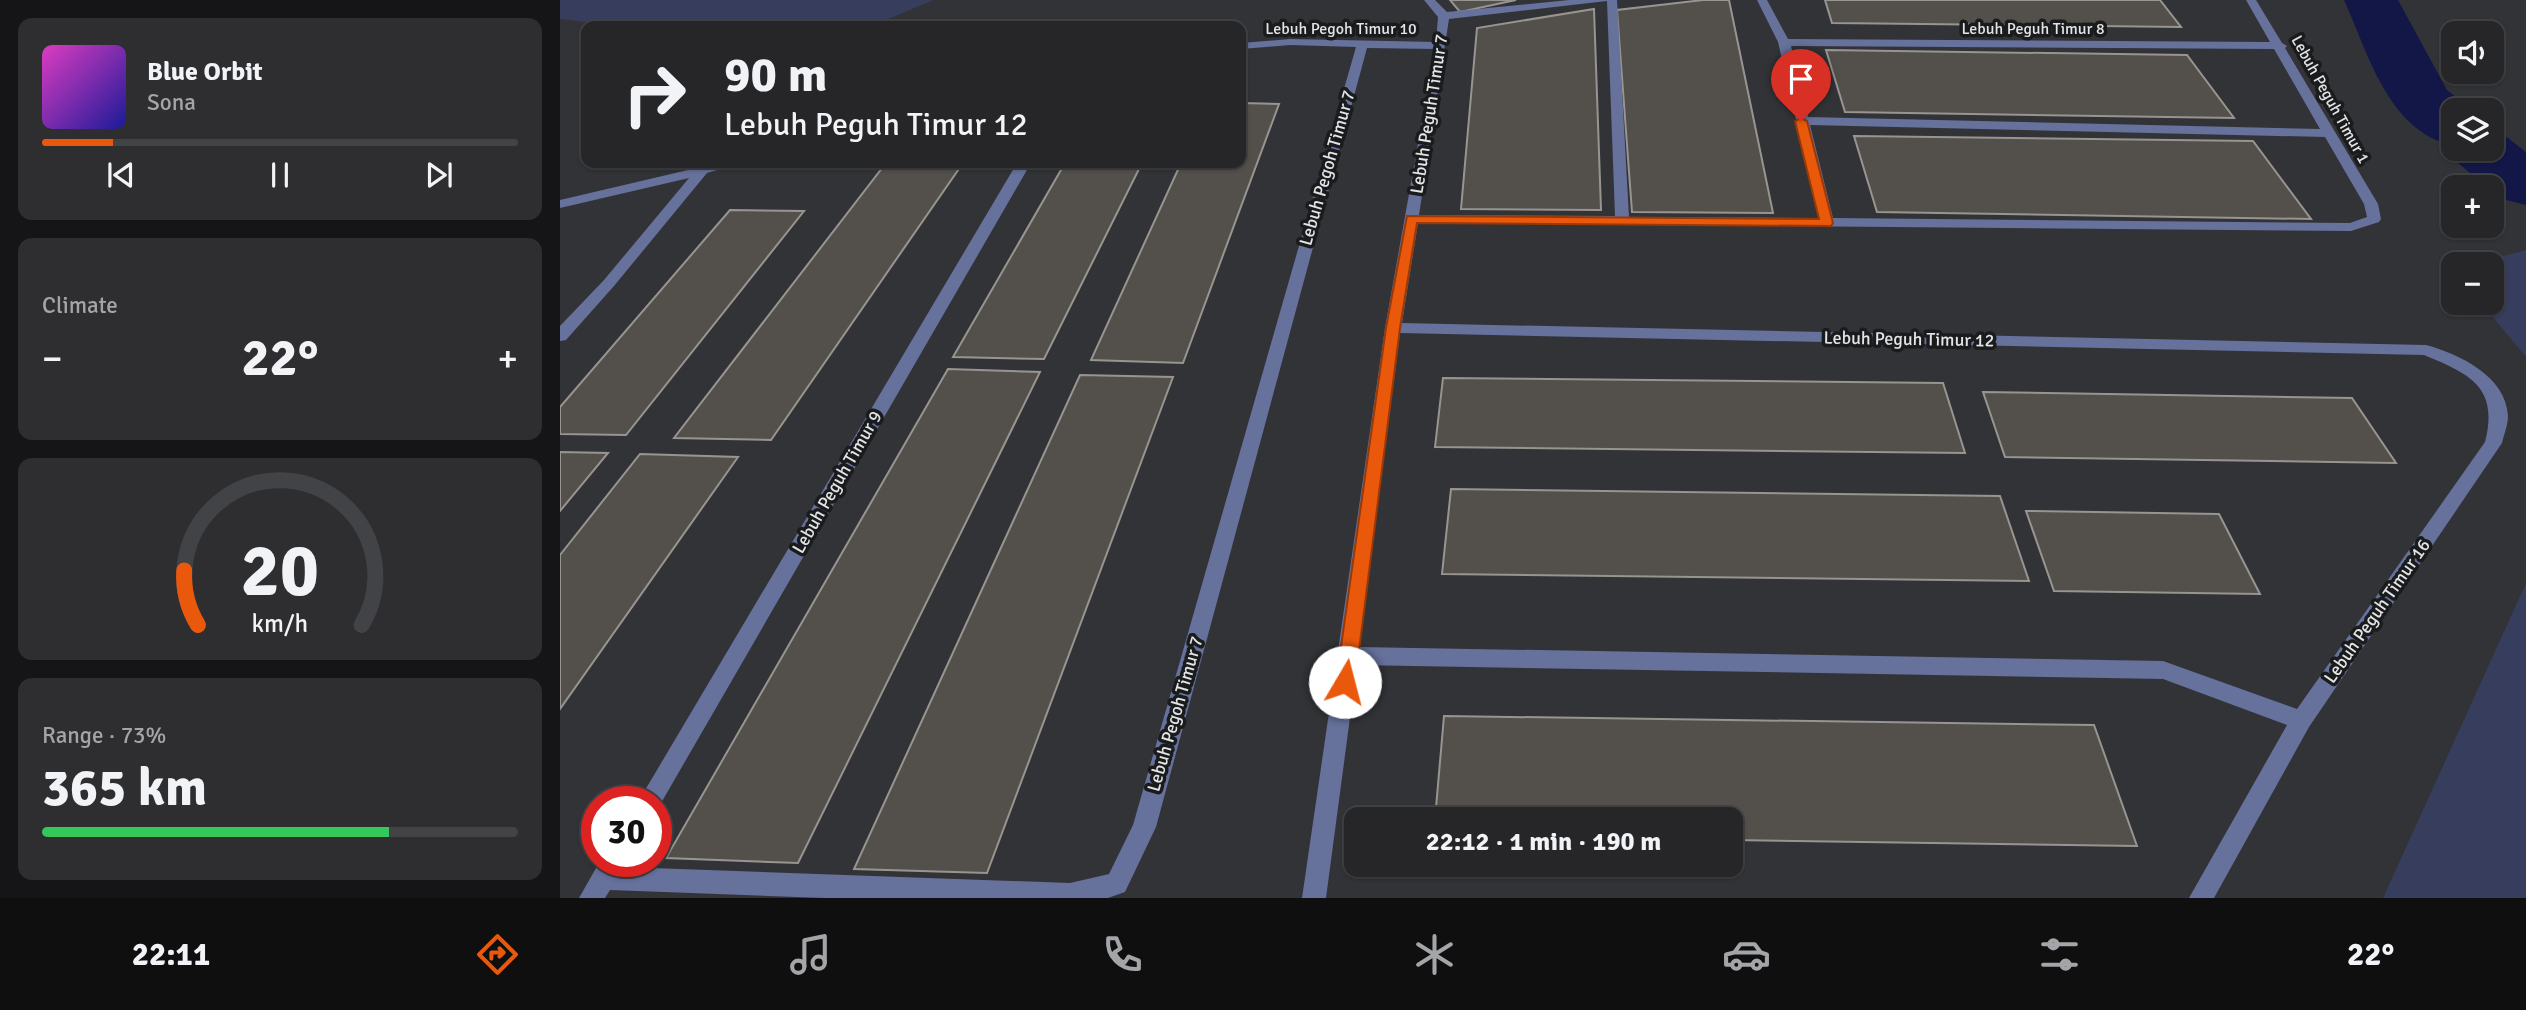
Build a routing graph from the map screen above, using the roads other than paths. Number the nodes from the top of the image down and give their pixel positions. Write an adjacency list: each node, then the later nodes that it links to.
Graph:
1 (1429, 0): 6 (street, Lebuh Peguh Timur 7)
2 (1602, 0): 6 (street)
3 (1612, 0): 19 (street)
4 (1762, 0): 7 (street)
5 (2251, 0): 11 (street, Lebuh Peguh Timur 1)
6 (1444, 16): 10 (street, Lebuh Peguh Timur 7)
7 (1784, 42): 11 (street, Lebuh Peguh Timur 8); 12 (street)
8 (1362, 45): 9 (street, Lebuh Pegoh Timur 10); 10 (street, Lebuh Pegoh Timur 10); 28 (street, Lebuh Pegoh Timur 7)
9 (1246, 46)
10 (1441, 46): 18 (street, Lebuh Peguh Timur 7)
11 (2281, 46): 13 (street, Lebuh Peguh Timur 1)
12 (1801, 121): 13 (street); 20 (street)
13 (2328, 133): 20 (street, Lebuh Peguh Timur 1)
14 (714, 168): 16 (street)
15 (1021, 168): 26 (street, Lebuh Peguh Timur 9)
16 (702, 171): 17 (street); 22 (street)
17 (560, 204)
18 (1411, 219): 19 (street); 21 (street, Lebuh Peguh Timur 7)
19 (1622, 221): 20 (street)
20 (1827, 223)
21 (1393, 328): 23 (street, Lebuh Peguh Timur 12); 24 (street, Lebuh Peguh Timur 7)
22 (560, 336)
23 (2426, 350): 25 (street, Lebuh Peguh Timur 16)
24 (1349, 656): 25 (street); 29 (street, Lebuh Peguh Timur 7)
25 (2301, 720): 30 (street, Lebuh Peguh Timur 16)
26 (658, 786)
27 (603, 879): 28 (street, Lebuh Pegoh Timur 7)
28 (1116, 891)
29 (1314, 898)
30 (2201, 898)

